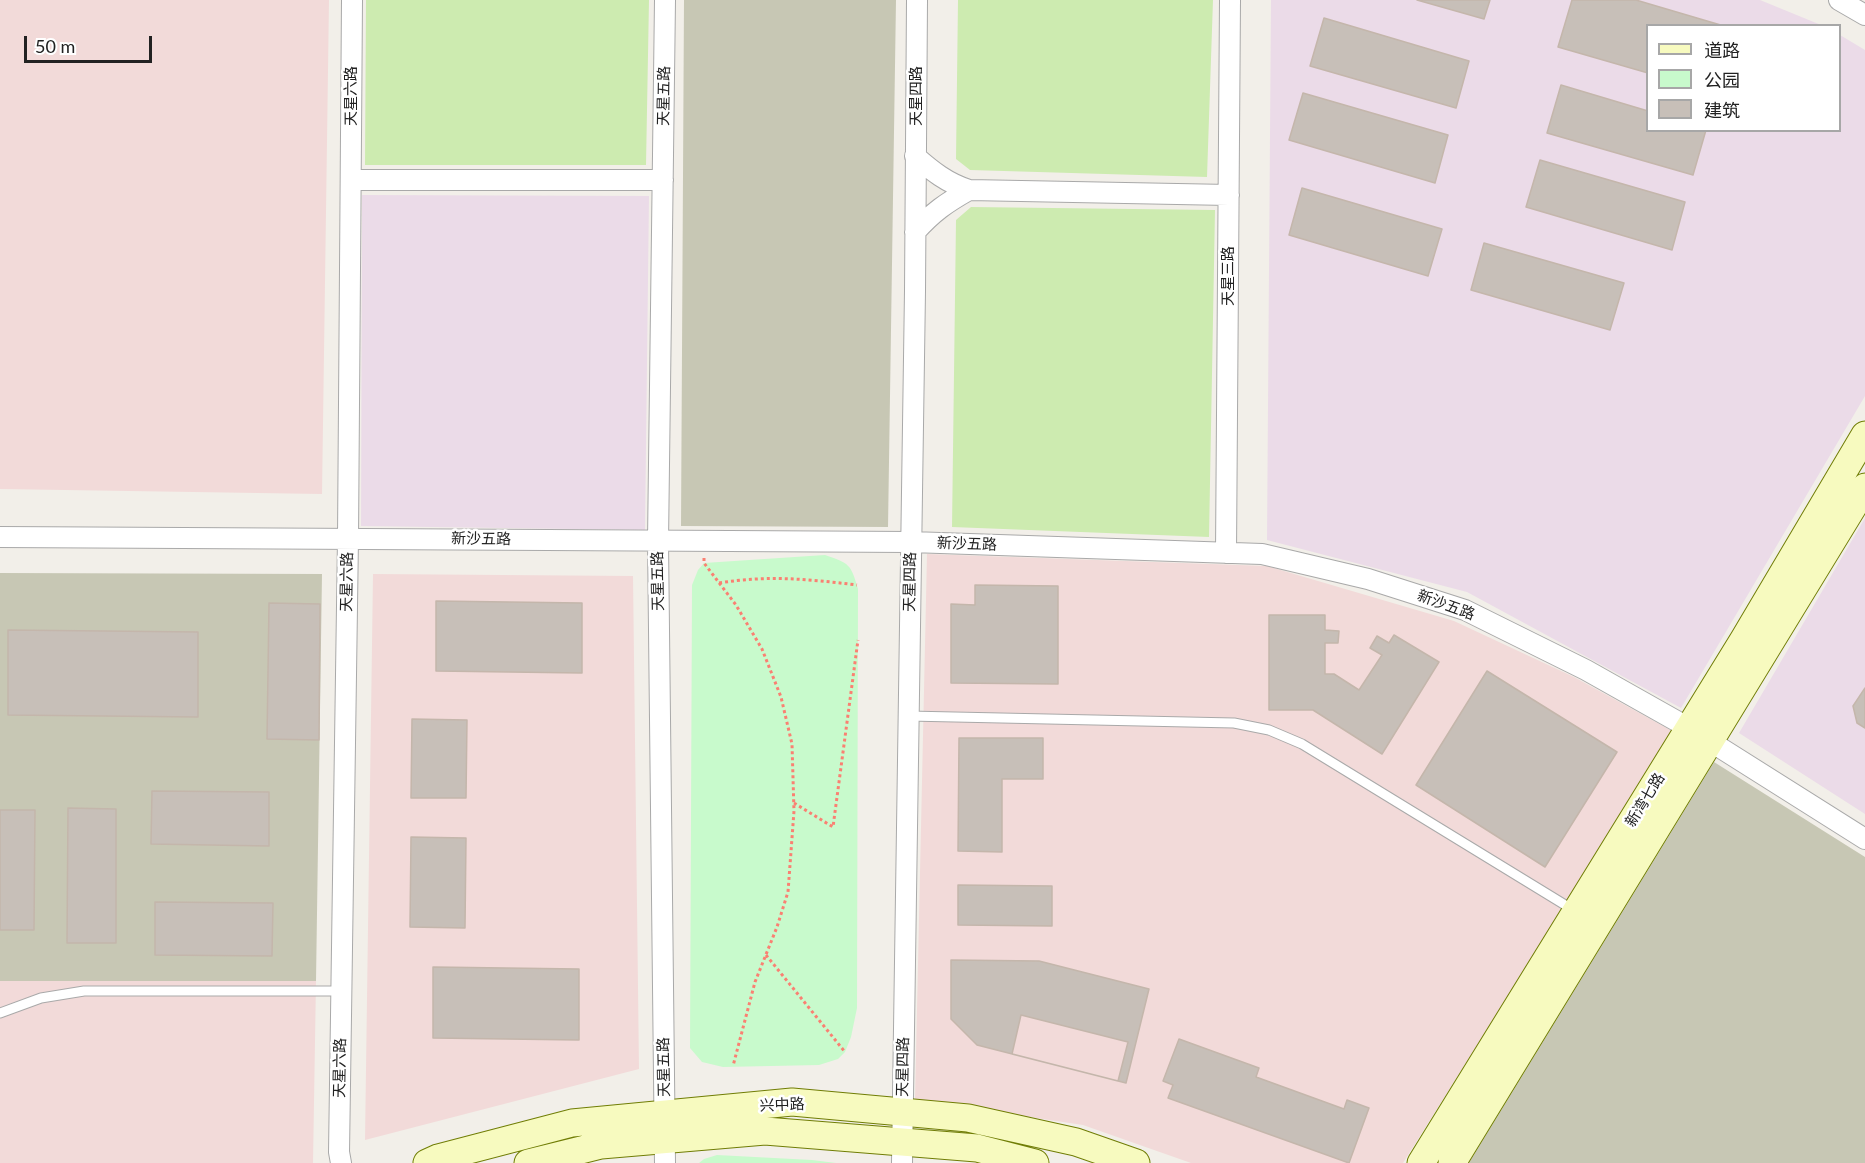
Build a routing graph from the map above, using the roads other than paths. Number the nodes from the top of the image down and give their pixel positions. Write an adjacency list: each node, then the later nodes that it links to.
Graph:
1 (352, 0): 8 (street, 天星六路)
2 (665, 0): 9 (street, 天星五路)
3 (917, 0): 7 (street, 天星四路)
4 (1230, 0): 11 (street, 天星三路)
5 (1839, 0): 6 (street)
6 (1865, 15)
7 (915, 156): 10 (street); 12 (street, 天星四路)
8 (351, 180): 9 (street); 16 (street, 天星六路)
9 (663, 180): 17 (street, 天星五路)
10 (969, 190): 11 (street); 12 (street)
11 (1229, 195): 19 (street, 天星三路)
12 (915, 232): 18 (street, 天星四路)
13 (1865, 435): 21 (street, 新湾七路)
14 (1865, 487): 21 (street, 新湾七路)
15 (0, 537): 16 (street, 新沙五路)
16 (348, 538): 17 (street, 新沙五路); 24 (street, 天星六路)
17 (658, 541): 18 (street, 新沙五路); 27 (street, 天星五路)
18 (911, 542): 19 (street, 新沙五路); 20 (street, 天星四路)
19 (1226, 553): 21 (street, 新沙五路)
20 (908, 716): 23 (lane); 26 (street, 天星四路)
21 (1699, 736): 22 (street, 新沙五路); 23 (street, 新湾七路); 35 (street, 新湾七路)
22 (1865, 840)
23 (1576, 911): 34 (street, 新湾七路)
24 (341, 992): 25 (lane); 29 (street, 天星六路)
25 (0, 1013)
26 (902, 1112): 27 (street, 兴中路); 28 (street, 天星四路); 33 (street, 兴中路)
27 (665, 1139): 28 (street, 兴中路); 30 (street, 兴中路); 31 (street, 兴中路)
28 (902, 1153): 32 (street, 兴中路)
29 (341, 1163)
30 (427, 1163)
31 (528, 1163)
32 (1035, 1163)
33 (1136, 1163)
34 (1421, 1163)
35 (1452, 1163)

